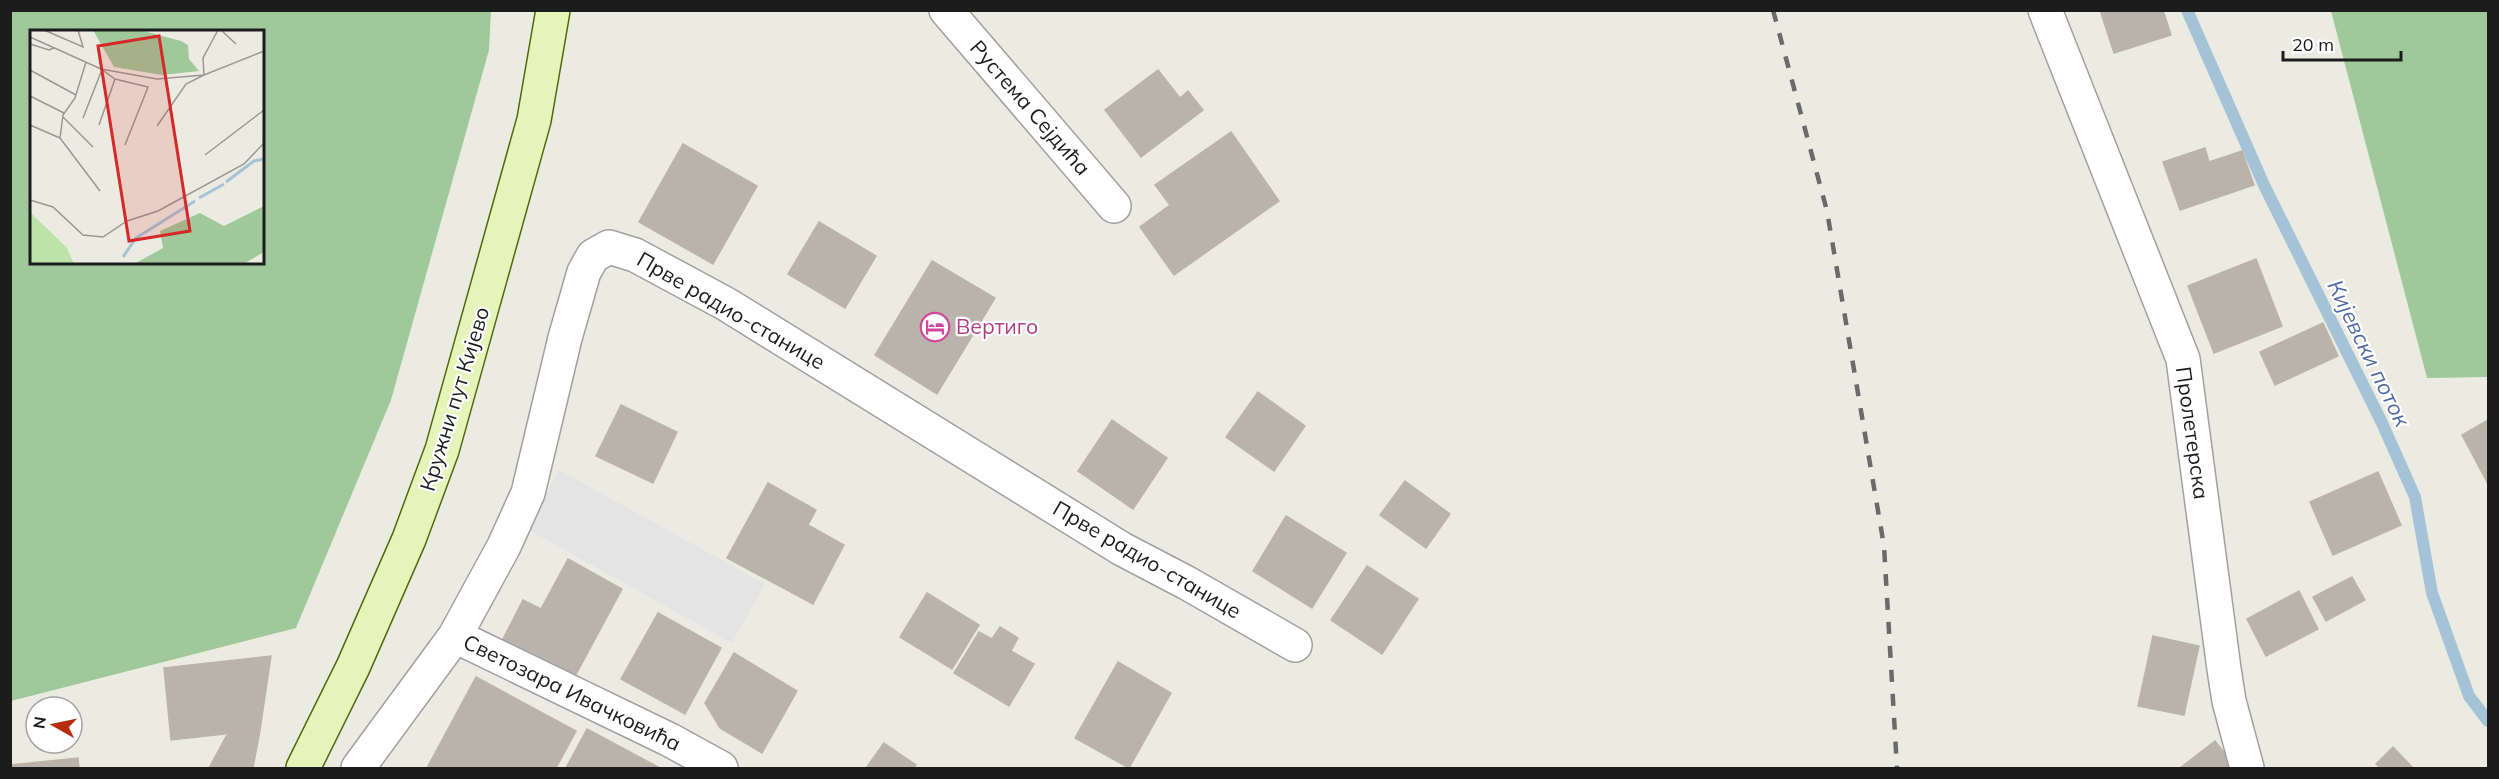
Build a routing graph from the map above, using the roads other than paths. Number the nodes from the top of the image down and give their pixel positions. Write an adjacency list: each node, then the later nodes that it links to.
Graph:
1 (553, 10): 7 (main road, Кружни пут Кијево)
2 (946, 10): 4 (street, Рустема Сејдића)
3 (2045, 10): 10 (street, Пролетерска)
4 (1114, 206)
5 (454, 636): 6 (street, Прве радио-станице); 8 (street, Прве радио-станице); 9 (street, Светозара Ивачковића)
6 (1295, 645)
7 (303, 768)
8 (358, 768)
9 (721, 768)
10 (2247, 768)

